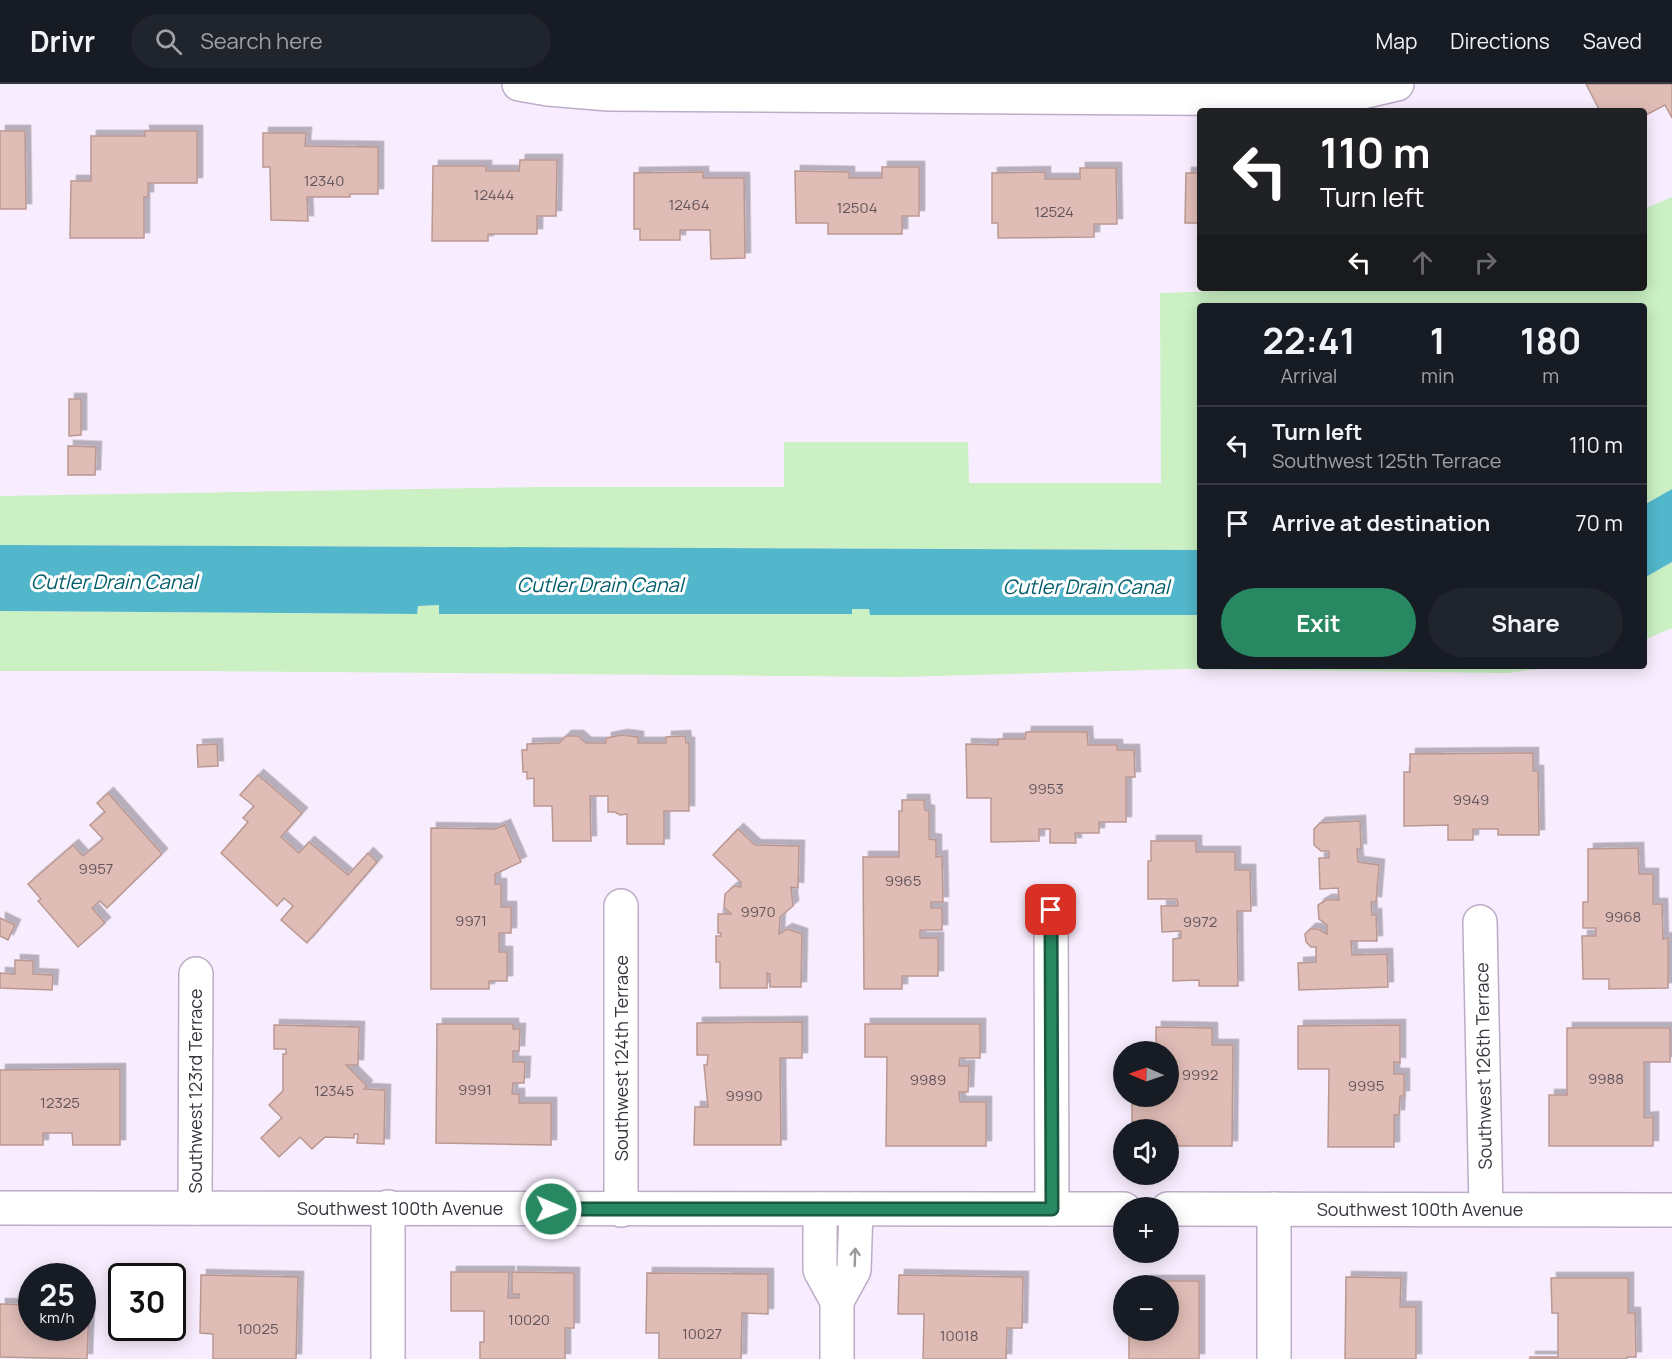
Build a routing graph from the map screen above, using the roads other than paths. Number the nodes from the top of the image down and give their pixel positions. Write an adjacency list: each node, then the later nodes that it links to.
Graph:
1 (519, 84): 3 (street)
2 (1397, 84): 3 (street)
3 (1139, 92)
4 (621, 906): 18 (street, Southwest 124th Terrace)
5 (1051, 910): 13 (street)
6 (1480, 922): 17 (street, Southwest 126th Terrace)
7 (196, 974): 10 (street, Southwest 123rd Terrace)
8 (388, 1207): 10 (street, Southwest 100th Avenue); 18 (street, Southwest 100th Avenue); 21 (street)
9 (0, 1208): 10 (street, Southwest 100th Avenue)
10 (195, 1208)
11 (820, 1209): 12 (street, Southwest 100th Avenue); 18 (street, Southwest 100th Avenue); 20 (street)
12 (856, 1209): 13 (street, Southwest 100th Avenue); 20 (street, one-way to 12)
13 (1052, 1209): 14 (street, Southwest 100th Avenue)
14 (1113, 1209)
15 (1179, 1209): 16 (street, Southwest 100th Avenue)
16 (1274, 1209): 17 (street, Southwest 100th Avenue); 23 (street)
17 (1486, 1209): 19 (street, Southwest 100th Avenue)
18 (621, 1210)
19 (1672, 1210)
20 (837, 1301): 22 (street)
21 (388, 1359)
22 (837, 1359)
23 (1274, 1359)

